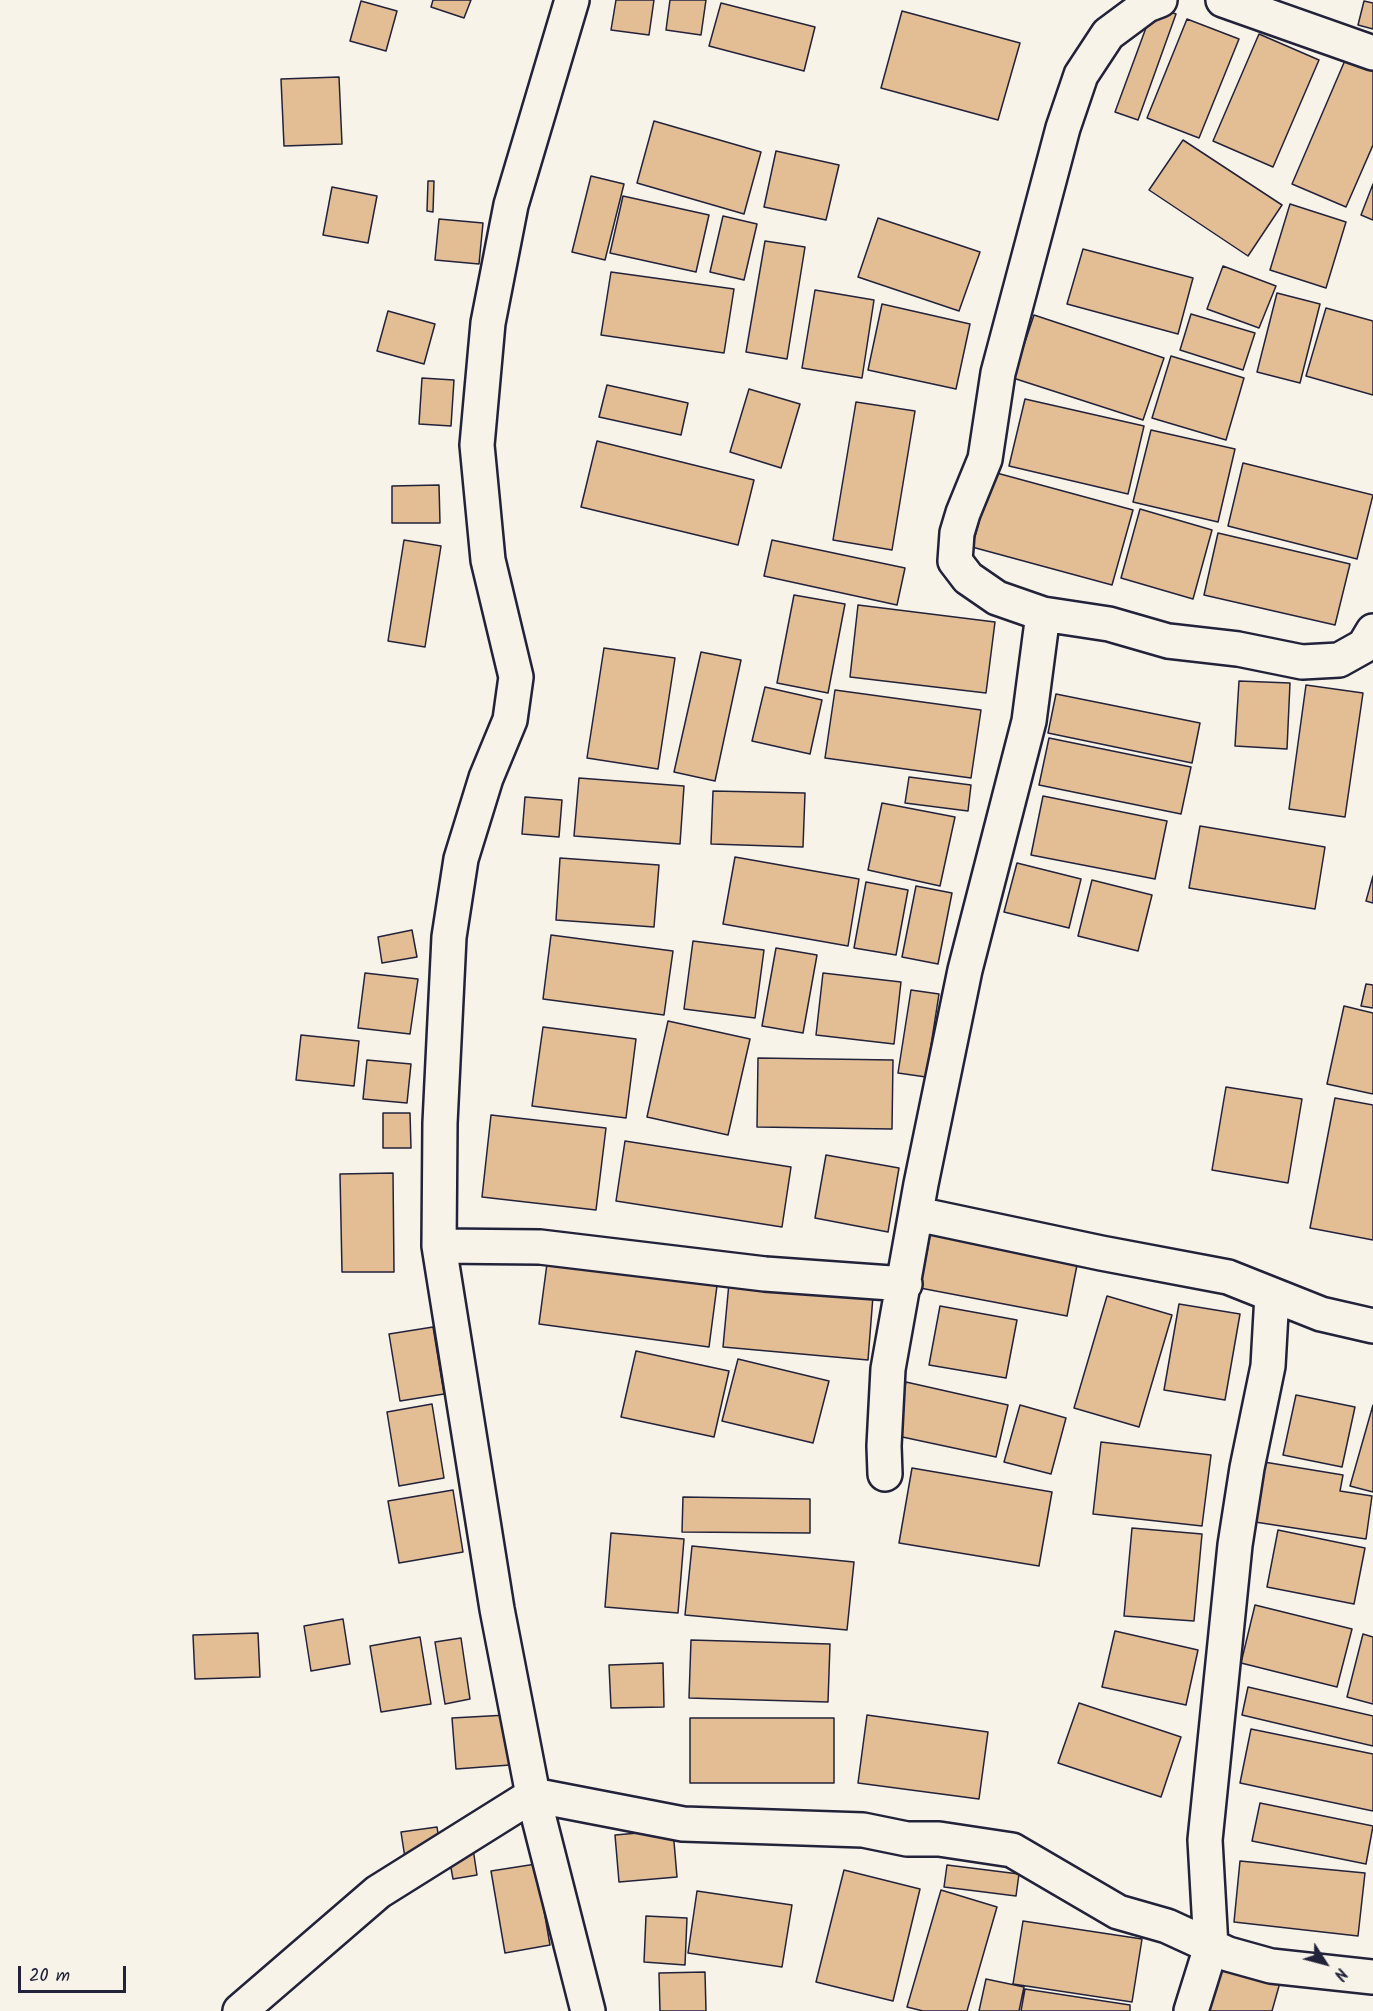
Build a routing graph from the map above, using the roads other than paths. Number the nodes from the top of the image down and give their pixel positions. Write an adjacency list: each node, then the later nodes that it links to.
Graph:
1 (573, 0): 8 (street)
2 (1160, 0): 5 (street)
3 (1223, 0): 4 (street)
4 (1373, 53)
5 (1043, 614): 6 (street); 7 (street)
6 (1373, 631)
7 (917, 1214): 9 (street); 10 (street)
8 (439, 1246): 9 (street); 13 (street)
9 (904, 1284): 12 (street)
10 (1272, 1295): 11 (street); 14 (street)
11 (1373, 1326)
12 (885, 1474)
13 (533, 1795): 14 (street); 16 (street); 17 (street)
14 (1211, 1947): 15 (street); 18 (street)
15 (1373, 1977)
16 (240, 2011)
17 (588, 2011)
18 (1191, 2011)

